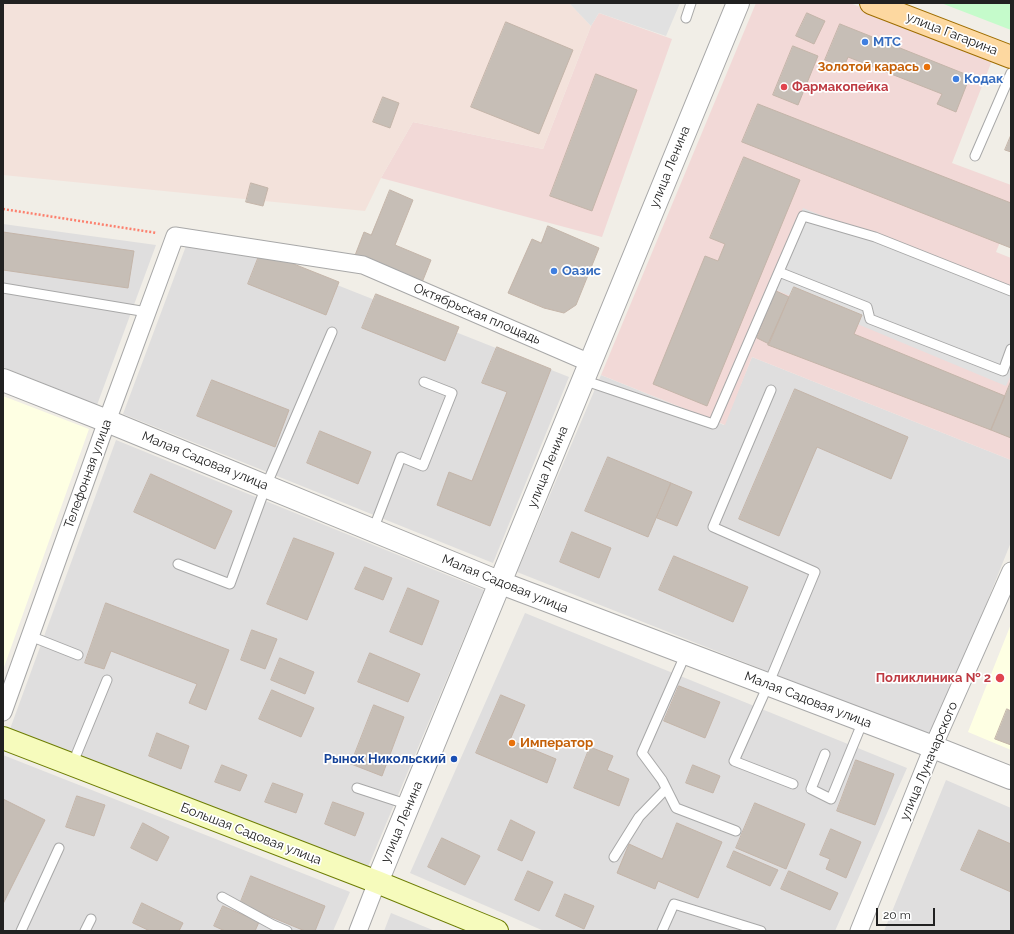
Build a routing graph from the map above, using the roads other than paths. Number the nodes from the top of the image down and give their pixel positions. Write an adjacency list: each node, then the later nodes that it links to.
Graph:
1 (691, 3): 4 (lane)
2 (738, 3): 15 (street, улица Ленина)
3 (871, 3): 5 (main road, улица Гагарина)
4 (686, 18)
5 (1011, 57)
6 (1011, 72): 7 (lane)
7 (975, 156)
8 (175, 236): 12 (street, Телефонная улица); 15 (street, Октябрьская площадь)
9 (779, 272): 11 (lane); 14 (lane); 15 (lane)
10 (3, 288): 12 (lane)
11 (1011, 291)
12 (147, 312): 19 (street, Телефонная улица)
13 (332, 332): 20 (lane)
14 (1011, 349)
15 (587, 372): 24 (street, улица Ленина)
16 (3, 380): 19 (street, Малая Садовая улица)
17 (424, 382): 21 (lane)
18 (771, 390): 29 (lane)
19 (107, 420): 20 (street, Малая Садовая улица); 25 (street, Телефонная улица)
20 (266, 486): 21 (street, Малая Садовая улица); 22 (lane)
21 (373, 530): 24 (street, Малая Садовая улица)
22 (178, 564)
23 (1011, 571): 33 (street, улица Луначарского)
24 (501, 583): 26 (street, Малая Садовая улица); 40 (street, улица Ленина)
25 (30, 636): 27 (lane); 30 (street, Телефонная улица)
26 (686, 653): 29 (street, Малая Садовая улица); 39 (lane)
27 (78, 655)
28 (107, 680): 35 (lane)
29 (768, 684): 31 (street, Малая Садовая улица); 37 (lane)
30 (3, 712)
31 (863, 721): 33 (street, Малая Садовая улица); 34 (lane)
32 (3, 738): 35 (main road, Большая Садовая улица)
33 (934, 747): 36 (street, Малая Садовая улица); 54 (street, улица Луначарского)
34 (825, 754)
35 (72, 765): 44 (main road, Большая Садовая улица)
36 (1011, 778)
37 (793, 784)
38 (357, 788): 40 (lane)
39 (666, 789): 41 (lane); 43 (lane)
40 (409, 805): 44 (street, улица Ленина)
41 (736, 831)
42 (59, 848): 47 (lane)
43 (614, 857)
44 (377, 882): 50 (street, улица Ленина); 51 (main road, Большая Садовая улица)
45 (222, 897): 49 (lane)
46 (91, 919): 48 (lane)
47 (21, 931)
48 (85, 931)
49 (287, 931)
50 (358, 931)
51 (497, 931)
52 (662, 931): 53 (lane)
53 (761, 931)
54 (859, 931)

